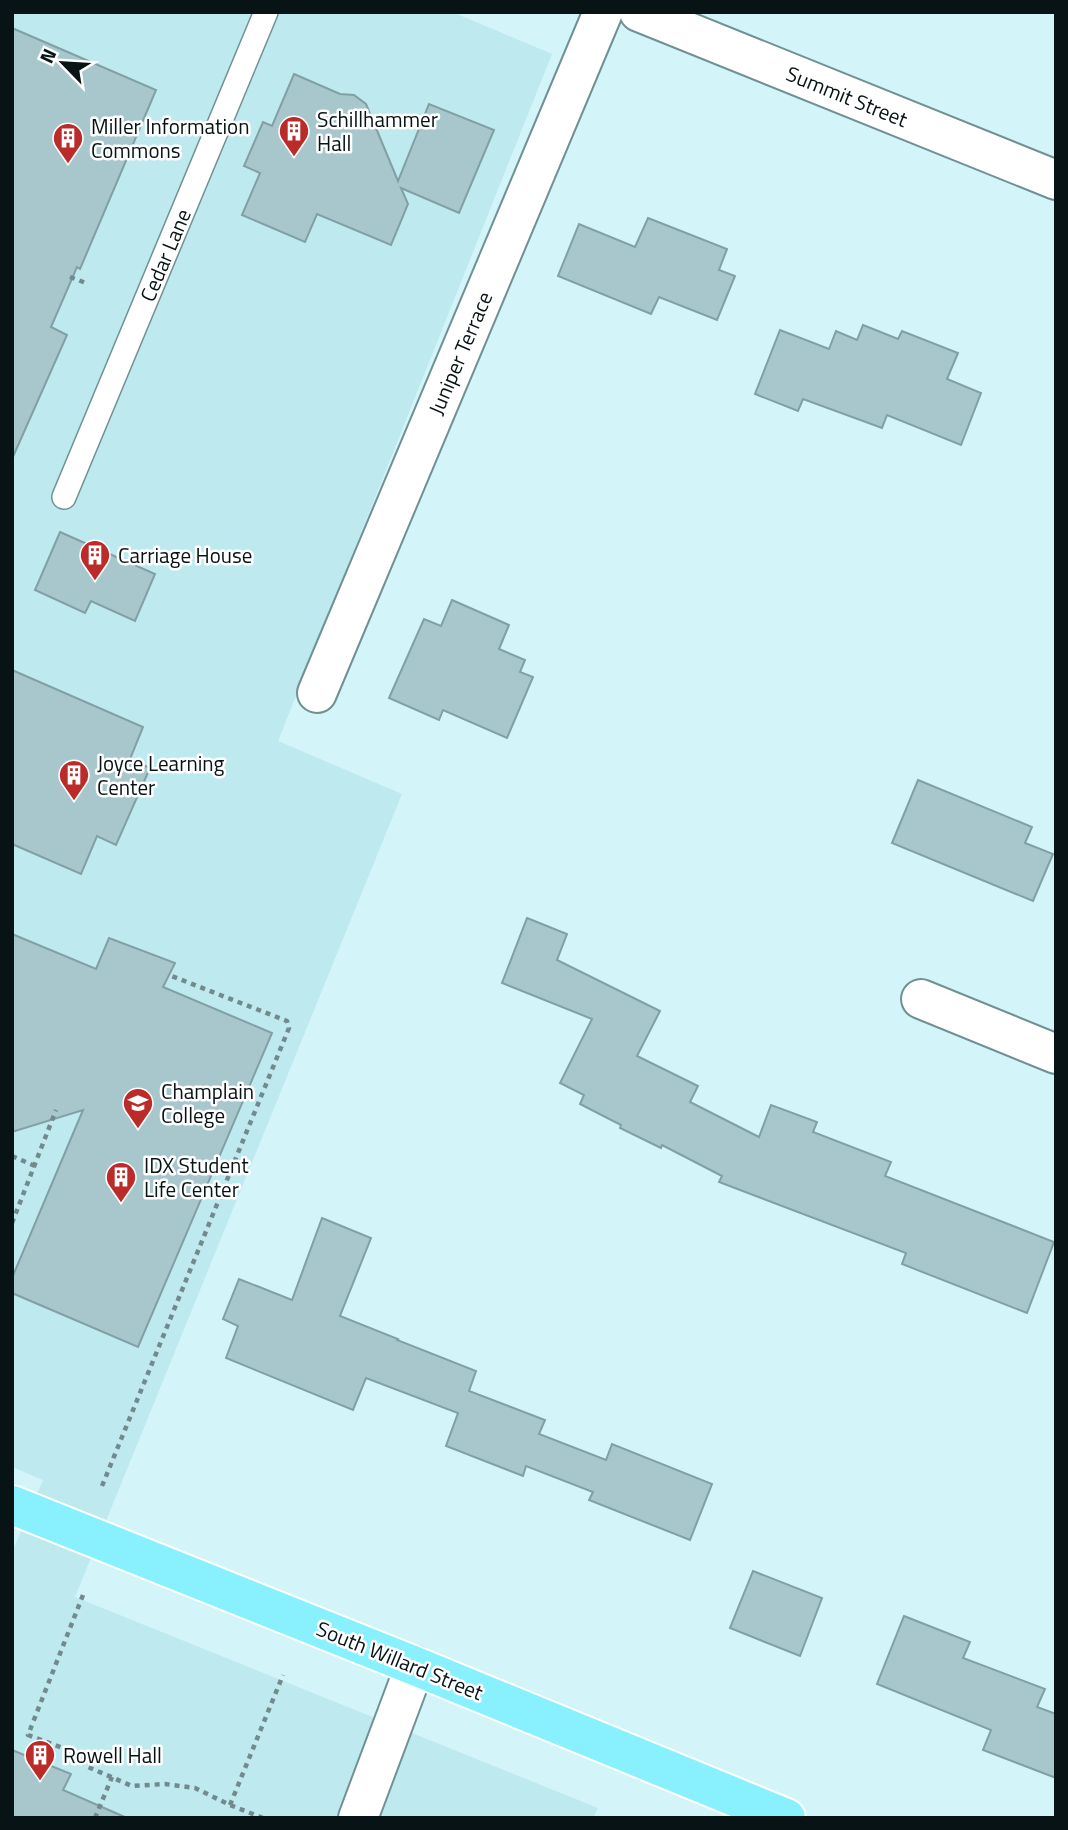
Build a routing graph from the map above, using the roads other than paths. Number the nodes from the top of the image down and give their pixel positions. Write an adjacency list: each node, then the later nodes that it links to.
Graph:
1 (265, 12): 5 (lane, Cedar Lane)
2 (603, 12): 6 (street, Juniper Terrace)
3 (639, 12): 4 (street, Summit Street)
4 (1056, 180)
5 (64, 497)
6 (317, 694)
7 (921, 999): 8 (street)
8 (1056, 1054)
9 (12, 1506): 10 (main road, South Willard Street)
10 (415, 1666): 11 (street); 12 (main road, South Willard Street)
11 (358, 1818)
12 (786, 1818)

